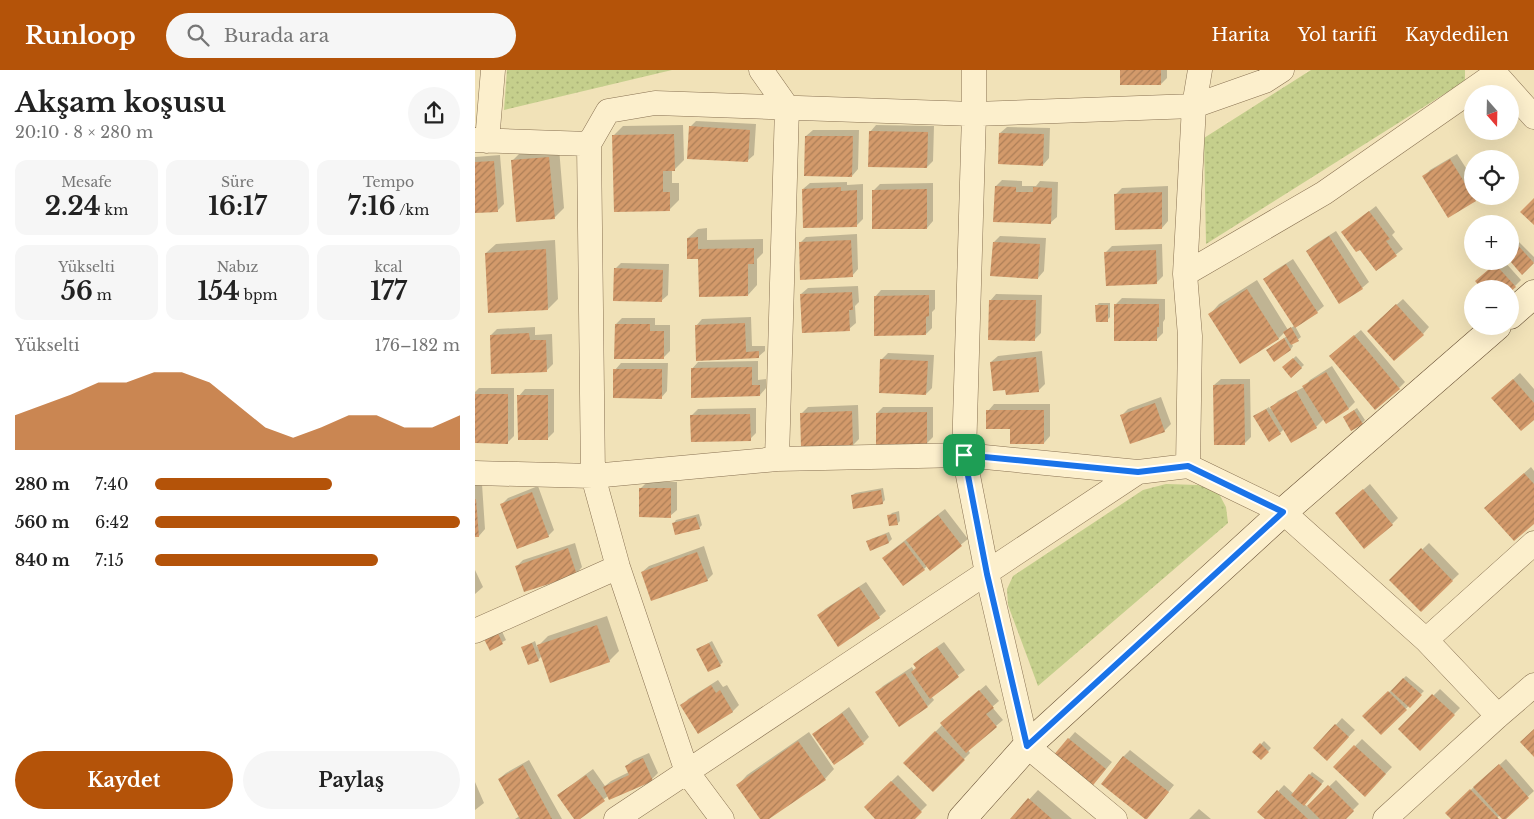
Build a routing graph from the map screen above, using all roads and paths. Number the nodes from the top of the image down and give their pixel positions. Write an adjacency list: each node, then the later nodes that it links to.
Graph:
1 (493, 70): 11 (street)
2 (761, 70): 8 (street)
3 (974, 70): 9 (street)
4 (1200, 70): 7 (street)
5 (1282, 70): 7 (street)
6 (1493, 72): 10 (street); 13 (street)
7 (1194, 106): 9 (street); 13 (street)
8 (787, 107): 9 (street); 12 (street); 18 (street)
9 (974, 114): 17 (street)
10 (1534, 117)
11 (481, 141): 12 (street)
12 (589, 144): 22 (street)
13 (1185, 274): 19 (street)
14 (1534, 294): 15 (street)
15 (1519, 307)
16 (1487, 335): 23 (street)
17 (964, 455): 18 (street); 20 (street); 26 (street)
18 (777, 459): 22 (street)
19 (1188, 466): 20 (street); 23 (street)
20 (1138, 472): 26 (street)
21 (475, 473): 22 (street)
22 (593, 476): 25 (street)
23 (1283, 512): 28 (street); 31 (street)
24 (1534, 543): 28 (street)
25 (618, 567): 27 (street); 32 (street)
26 (987, 574): 31 (street); 32 (street)
27 (475, 630)
28 (1426, 640): 30 (street)
29 (1534, 685): 30 (street)
30 (1498, 716): 37 (street)
31 (1027, 746): 35 (street); 36 (street)
32 (687, 772): 33 (street); 34 (street)
33 (616, 819)
34 (722, 819)
35 (962, 819)
36 (1115, 819)
37 (1385, 819)

